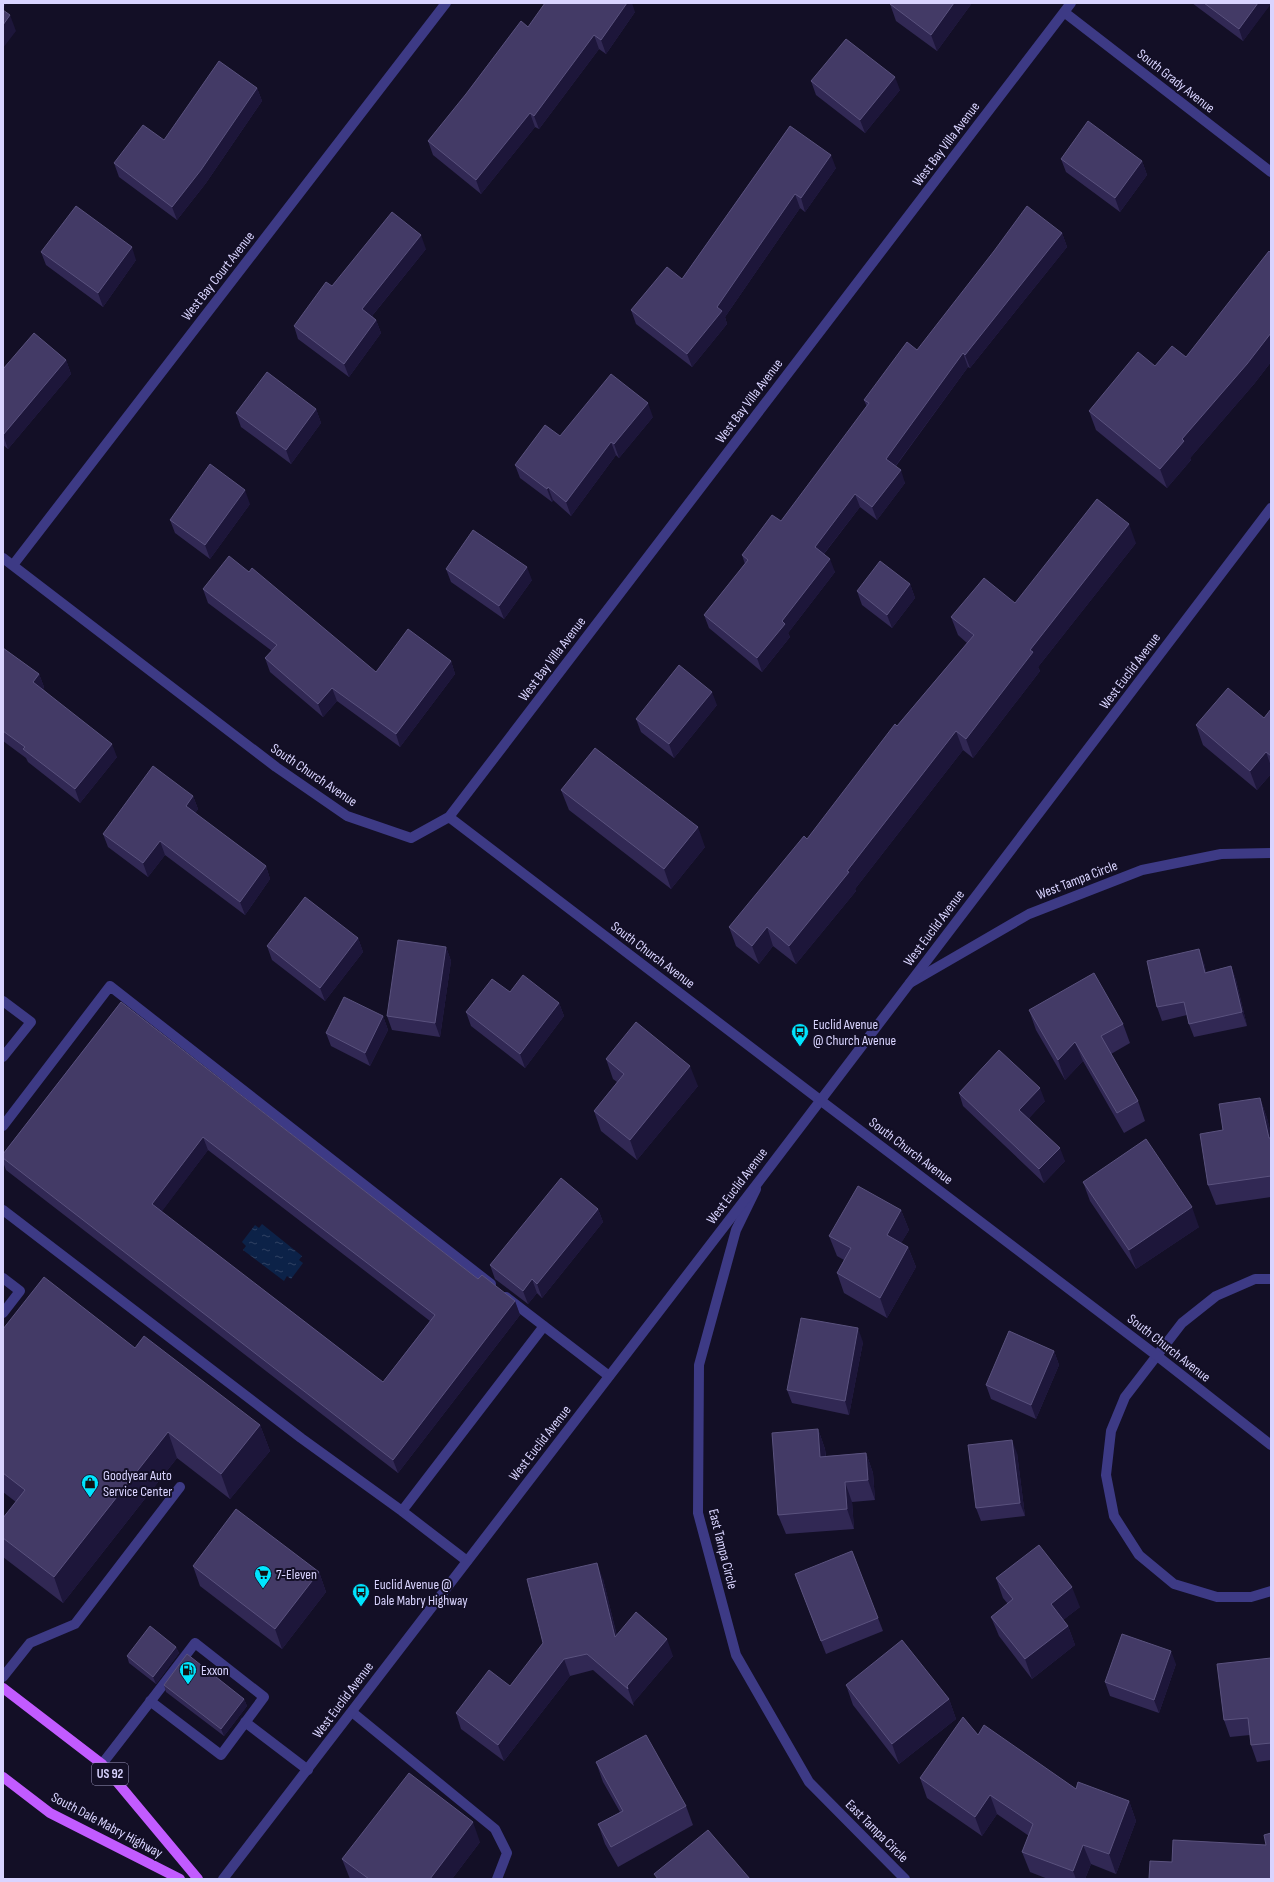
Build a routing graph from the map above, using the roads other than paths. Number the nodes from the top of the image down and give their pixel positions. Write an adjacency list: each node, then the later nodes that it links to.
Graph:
1 (446, 3): 7 (street, West Bay Court Avenue)
2 (1071, 3): 3 (street, West Bay Villa Avenue)
3 (1064, 12): 4 (street, South Grady Avenue); 8 (street, West Bay Villa Avenue)
4 (1271, 172)
5 (1271, 508): 10 (street, West Euclid Avenue)
6 (3, 558): 7 (street, South Church Avenue)
7 (13, 565): 8 (street, South Church Avenue)
8 (448, 817): 13 (street, South Church Avenue)
9 (1271, 853): 10 (street, West Tampa Circle)
10 (909, 984): 13 (street, West Euclid Avenue)
11 (3, 1001): 12 (street)
12 (3, 1057)
13 (820, 1100): 15 (street, West Euclid Avenue); 21 (street, South Church Avenue)
14 (3, 1126): 20 (street)
15 (763, 1176): 22 (street, West Euclid Avenue); 40 (street, East Tampa Circle)
16 (3, 1210): 25 (street)
17 (3, 1278): 19 (street)
18 (1271, 1279): 21 (street)
19 (3, 1314)
20 (544, 1326): 22 (street); 25 (street)
21 (1156, 1355): 23 (street, South Church Avenue); 27 (street)
22 (609, 1376): 26 (street, West Euclid Avenue)
23 (1271, 1445)
24 (180, 1487): 28 (street)
25 (402, 1511): 26 (street)
26 (467, 1561): 31 (street, West Euclid Avenue)
27 (1271, 1591)
28 (3, 1677)
29 (3, 1688): 33 (main road, South Dale Mabry Highway / US 92)
30 (150, 1701): 32 (street); 32 (street); 33 (street)
31 (352, 1712): 34 (street, West Euclid Avenue); 39 (street)
32 (245, 1722): 34 (street)
33 (102, 1764): 37 (main road, South Dale Mabry Highway / US 92)
34 (308, 1770): 38 (street, West Euclid Avenue)
35 (3, 1777): 36 (main road, South Dale Mabry Highway)
36 (180, 1879)
37 (198, 1879)
38 (224, 1879)
39 (497, 1879)
40 (905, 1879)

